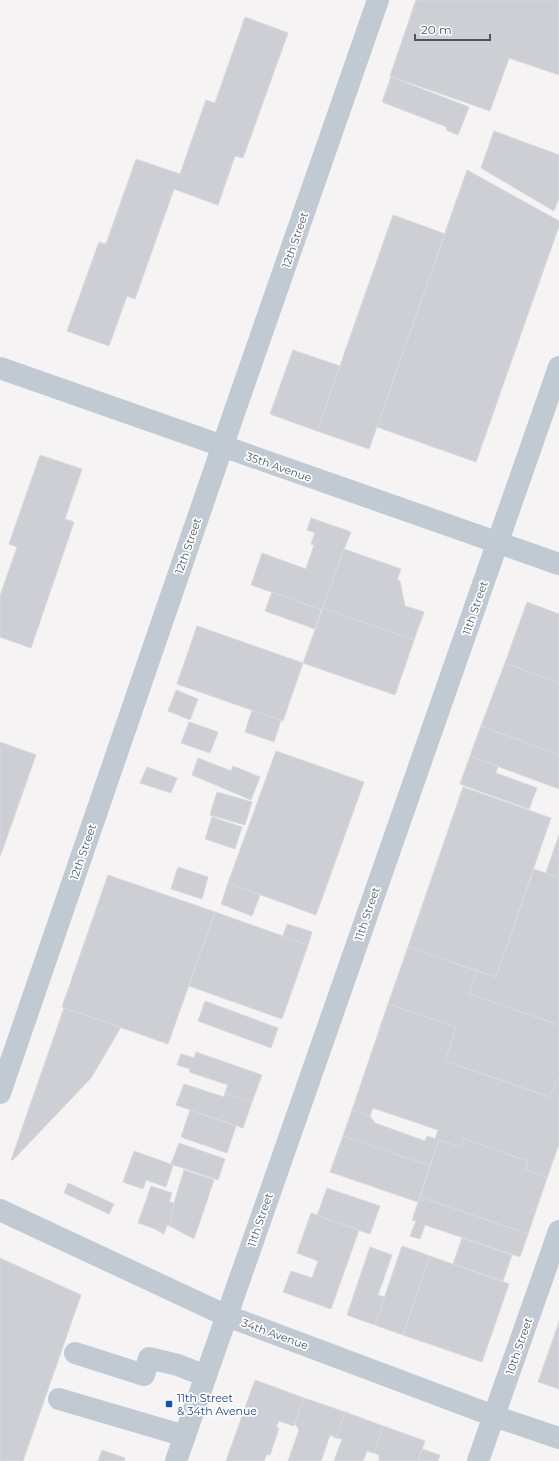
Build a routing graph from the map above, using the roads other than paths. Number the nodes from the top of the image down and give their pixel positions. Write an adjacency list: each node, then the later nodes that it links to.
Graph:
1 (378, 0): 4 (street, 12th Street)
2 (559, 367): 5 (street, 11th Street)
3 (0, 368): 4 (street, 35th Avenue)
4 (222, 447): 5 (street, 35th Avenue); 7 (street, 12th Street)
5 (497, 543): 6 (street, 35th Avenue); 10 (street, 11th Street)
6 (559, 564)
7 (0, 1093)
8 (0, 1210): 10 (street, 34th Avenue)
9 (559, 1231): 14 (street, 10th Street)
10 (227, 1316): 12 (street, 11th Street); 14 (street, 34th Avenue)
11 (75, 1353): 12 (street)
12 (206, 1376): 15 (street, 11th Street)
13 (59, 1399): 15 (street)
14 (494, 1416): 16 (street, 34th Avenue); 18 (street, 10th Street)
15 (185, 1436): 17 (street, 11th Street)
16 (559, 1438)
17 (176, 1461)
18 (478, 1461)

